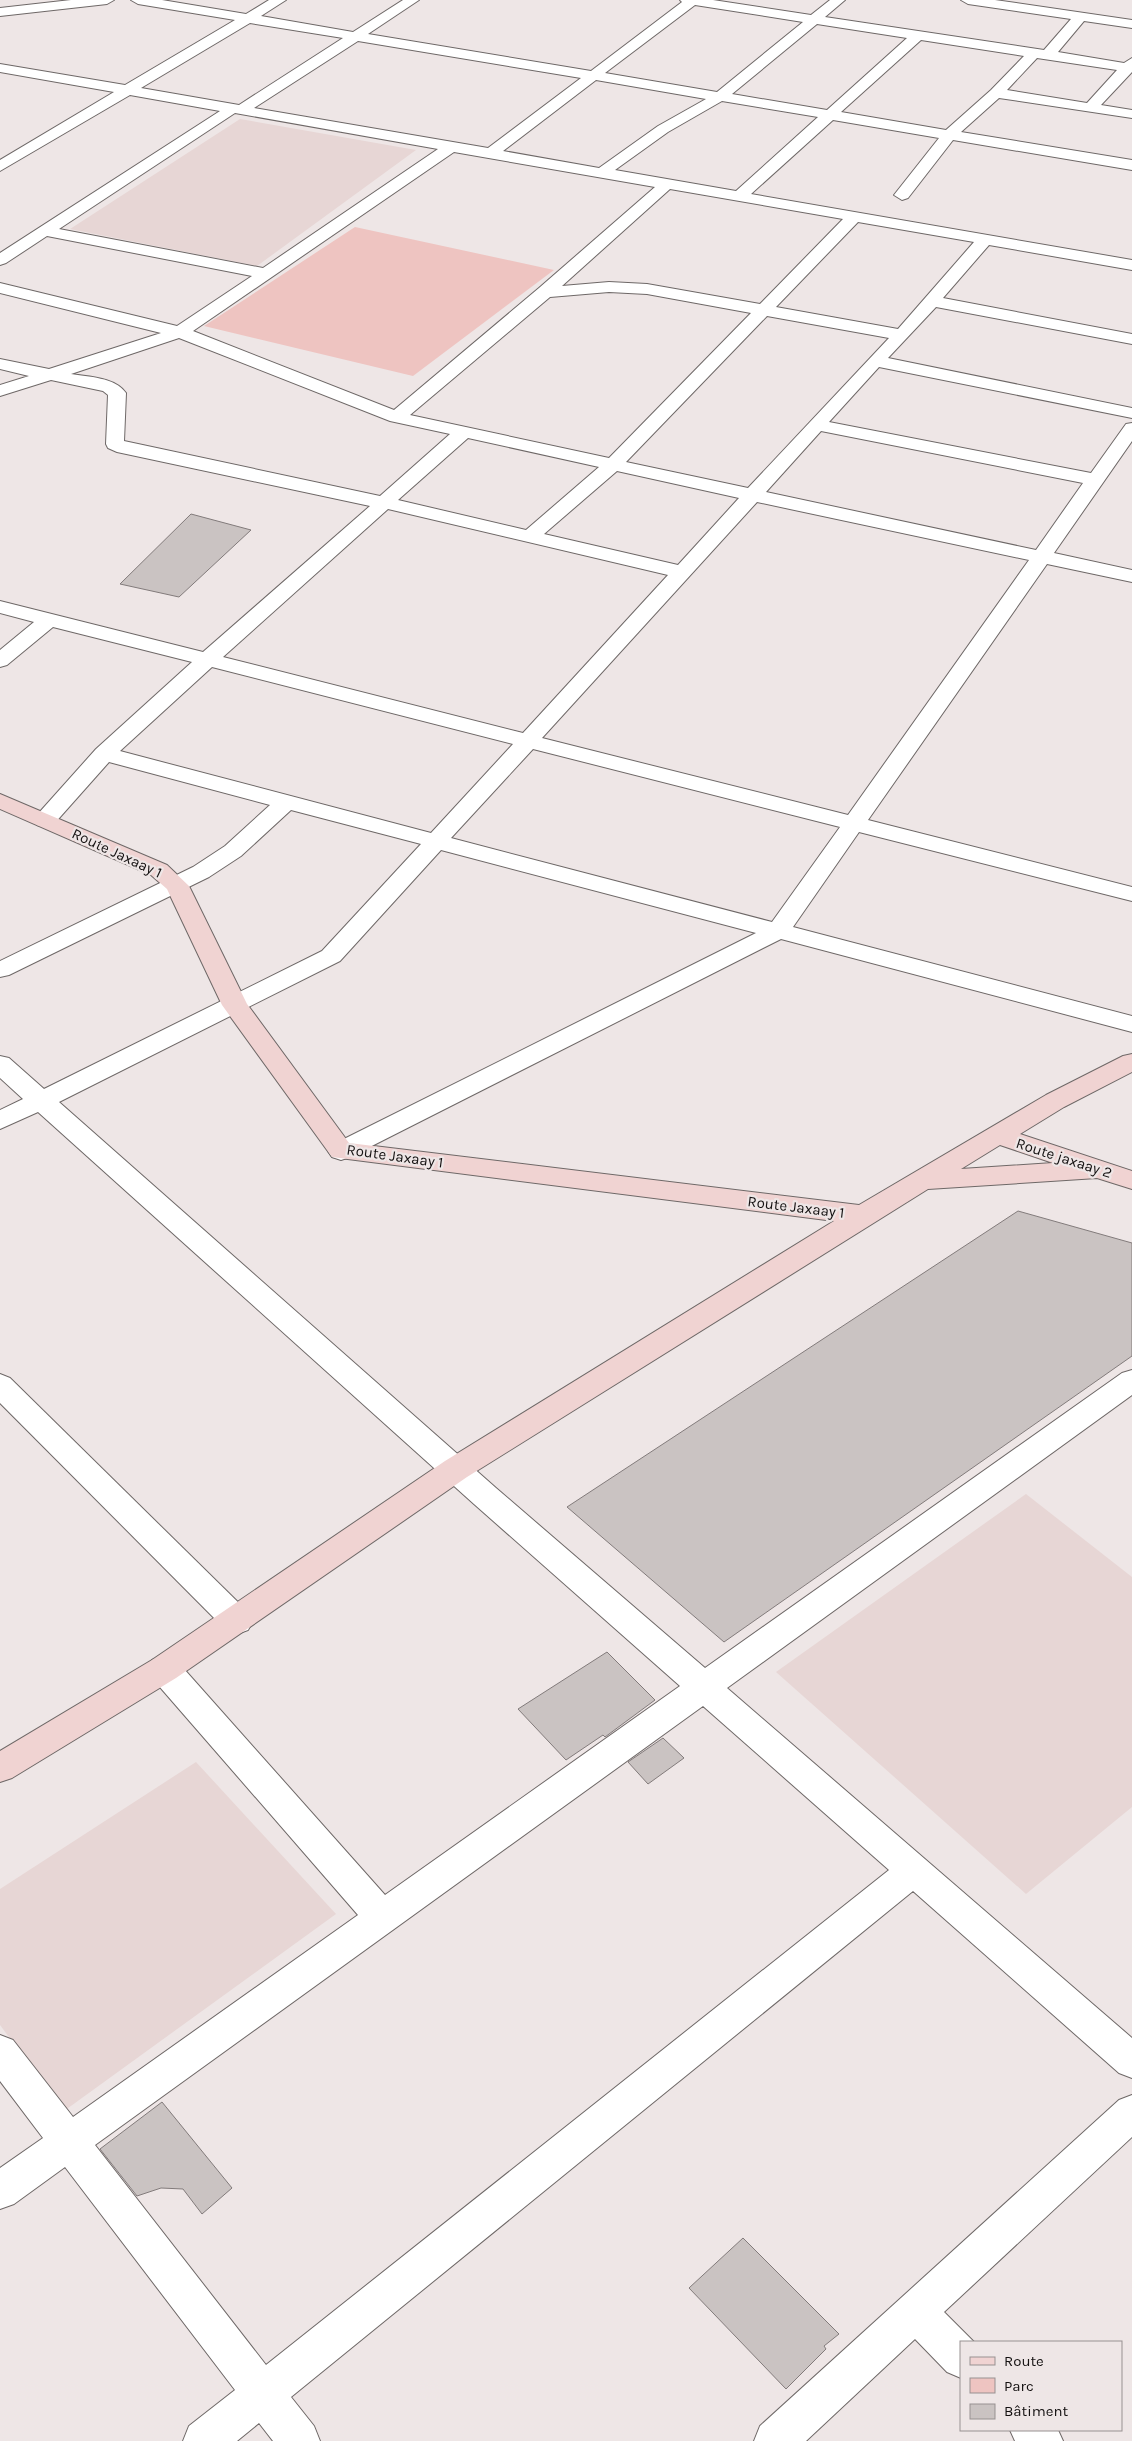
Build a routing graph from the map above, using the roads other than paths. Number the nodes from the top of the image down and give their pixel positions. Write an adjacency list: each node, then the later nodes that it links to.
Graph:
1 (107, 0): 8 (street)
2 (138, 0): 11 (street)
3 (278, 0): 11 (street)
4 (412, 0): 15 (street)
5 (689, 0): 12 (street); 21 (street)
6 (838, 0): 12 (street)
7 (968, 0): 10 (street)
8 (79, 2): 9 (street)
9 (0, 12)
10 (1080, 17): 13 (street); 17 (street)
11 (248, 18): 15 (street); 23 (street)
12 (815, 20): 14 (street); 25 (street)
13 (1132, 24)
14 (918, 35): 16 (street); 28 (street)
15 (356, 36): 21 (street); 27 (street)
16 (1034, 53): 17 (street); 24 (street)
17 (1048, 55): 18 (street)
18 (1130, 66): 26 (street)
19 (0, 68): 20 (street)
20 (18, 71): 22 (street); 23 (street)
21 (594, 75): 25 (street); 33 (street)
22 (0, 81)
23 (127, 90): 27 (street); 34 (street)
24 (996, 93): 26 (street); 30 (street)
25 (722, 96): 28 (street); 37 (street)
26 (1091, 107): 29 (street)
27 (237, 109): 31 (street); 42 (street)
28 (831, 114): 30 (street); 40 (street)
29 (1132, 114)
30 (950, 134): 35 (street); 39 (street)
31 (451, 146): 33 (street); 46 (street)
32 (0, 153): 34 (street)
33 (490, 153): 37 (street)
34 (16, 156): 36 (street)
35 (1132, 165)
36 (0, 166)
37 (602, 173): 38 (street)
38 (666, 184): 40 (street); 48 (street)
39 (902, 195)
40 (739, 197): 41 (street)
41 (854, 216): 43 (street); 50 (street)
42 (45, 231): 44 (street); 46 (street)
43 (986, 240): 45 (street); 49 (street)
44 (0, 260)
45 (1132, 265)
46 (264, 273): 51 (street)
47 (0, 288): 51 (street)
48 (545, 292): 50 (street); 59 (street)
49 (930, 301): 52 (street); 53 (street)
50 (762, 311): 52 (street); 63 (street)
51 (180, 332): 56 (street); 59 (street)
52 (902, 335): 54 (street)
53 (1132, 339)
54 (875, 361): 58 (street); 60 (street)
55 (0, 364): 56 (street)
56 (48, 375): 57 (street); 66 (street)
57 (0, 391)
58 (1132, 413)
59 (396, 417): 62 (street)
60 (816, 425): 64 (street); 65 (street)
61 (1132, 428): 64 (street)
62 (464, 432): 63 (street); 66 (street)
63 (613, 465): 65 (street); 67 (street)
64 (1095, 480): 68 (street)
65 (752, 495): 68 (street); 69 (street)
66 (385, 503): 67 (street); 73 (street)
67 (529, 537): 69 (street)
68 (1041, 557): 70 (street); 80 (street)
69 (682, 572): 75 (street)
70 (1132, 576)
71 (0, 607): 72 (street)
72 (48, 620): 73 (street); 74 (street)
73 (206, 660): 75 (street); 76 (street)
74 (0, 661)
75 (528, 741): 80 (street); 81 (street)
76 (104, 754): 77 (street); 79 (street)
77 (286, 802): 81 (street); 82 (street)
78 (4, 806): 79 (street, Route Jaxaay 1)
79 (45, 820): 82 (street, Route Jaxaay 1)
80 (853, 823): 83 (street); 84 (street)
81 (436, 841): 84 (street); 86 (street)
82 (177, 886): 85 (street); 86 (street, Route Jaxaay 1)
83 (1132, 894)
84 (778, 931): 87 (street); 93 (street)
85 (0, 970)
86 (235, 1005): 90 (street); 93 (street, Route Jaxaay 1)
87 (1132, 1024)
88 (1132, 1062): 92 (street)
89 (0, 1064): 90 (street)
90 (41, 1101): 91 (street); 100 (street)
91 (0, 1121)
92 (996, 1135): 94 (street, Route jaxaay 2); 95 (street)
93 (342, 1151): 97 (street, Route Jaxaay 1)
94 (1099, 1169): 95 (street); 96 (street, Route jaxaay 2)
95 (922, 1180): 97 (street)
96 (1132, 1180)
97 (863, 1215): 100 (street)
98 (1132, 1380): 103 (street)
99 (0, 1385): 101 (street)
100 (456, 1470): 101 (street); 103 (street)
101 (237, 1621): 102 (street)
102 (164, 1670): 104 (street); 106 (street)
103 (704, 1687): 105 (street); 106 (street)
104 (0, 1768)
105 (914, 1870): 108 (street); 114 (street)
106 (382, 1917): 110 (street)
107 (0, 2052): 110 (street)
108 (1132, 2060)
109 (1132, 2112): 112 (street)
110 (69, 2142): 111 (street); 114 (street)
111 (0, 2191)
112 (915, 2312): 113 (street); 118 (street)
113 (960, 2357)
114 (263, 2394): 116 (street); 117 (street)
115 (1032, 2431): 119 (street)
116 (204, 2441)
117 (299, 2441)
118 (775, 2441)
119 (1042, 2441)

